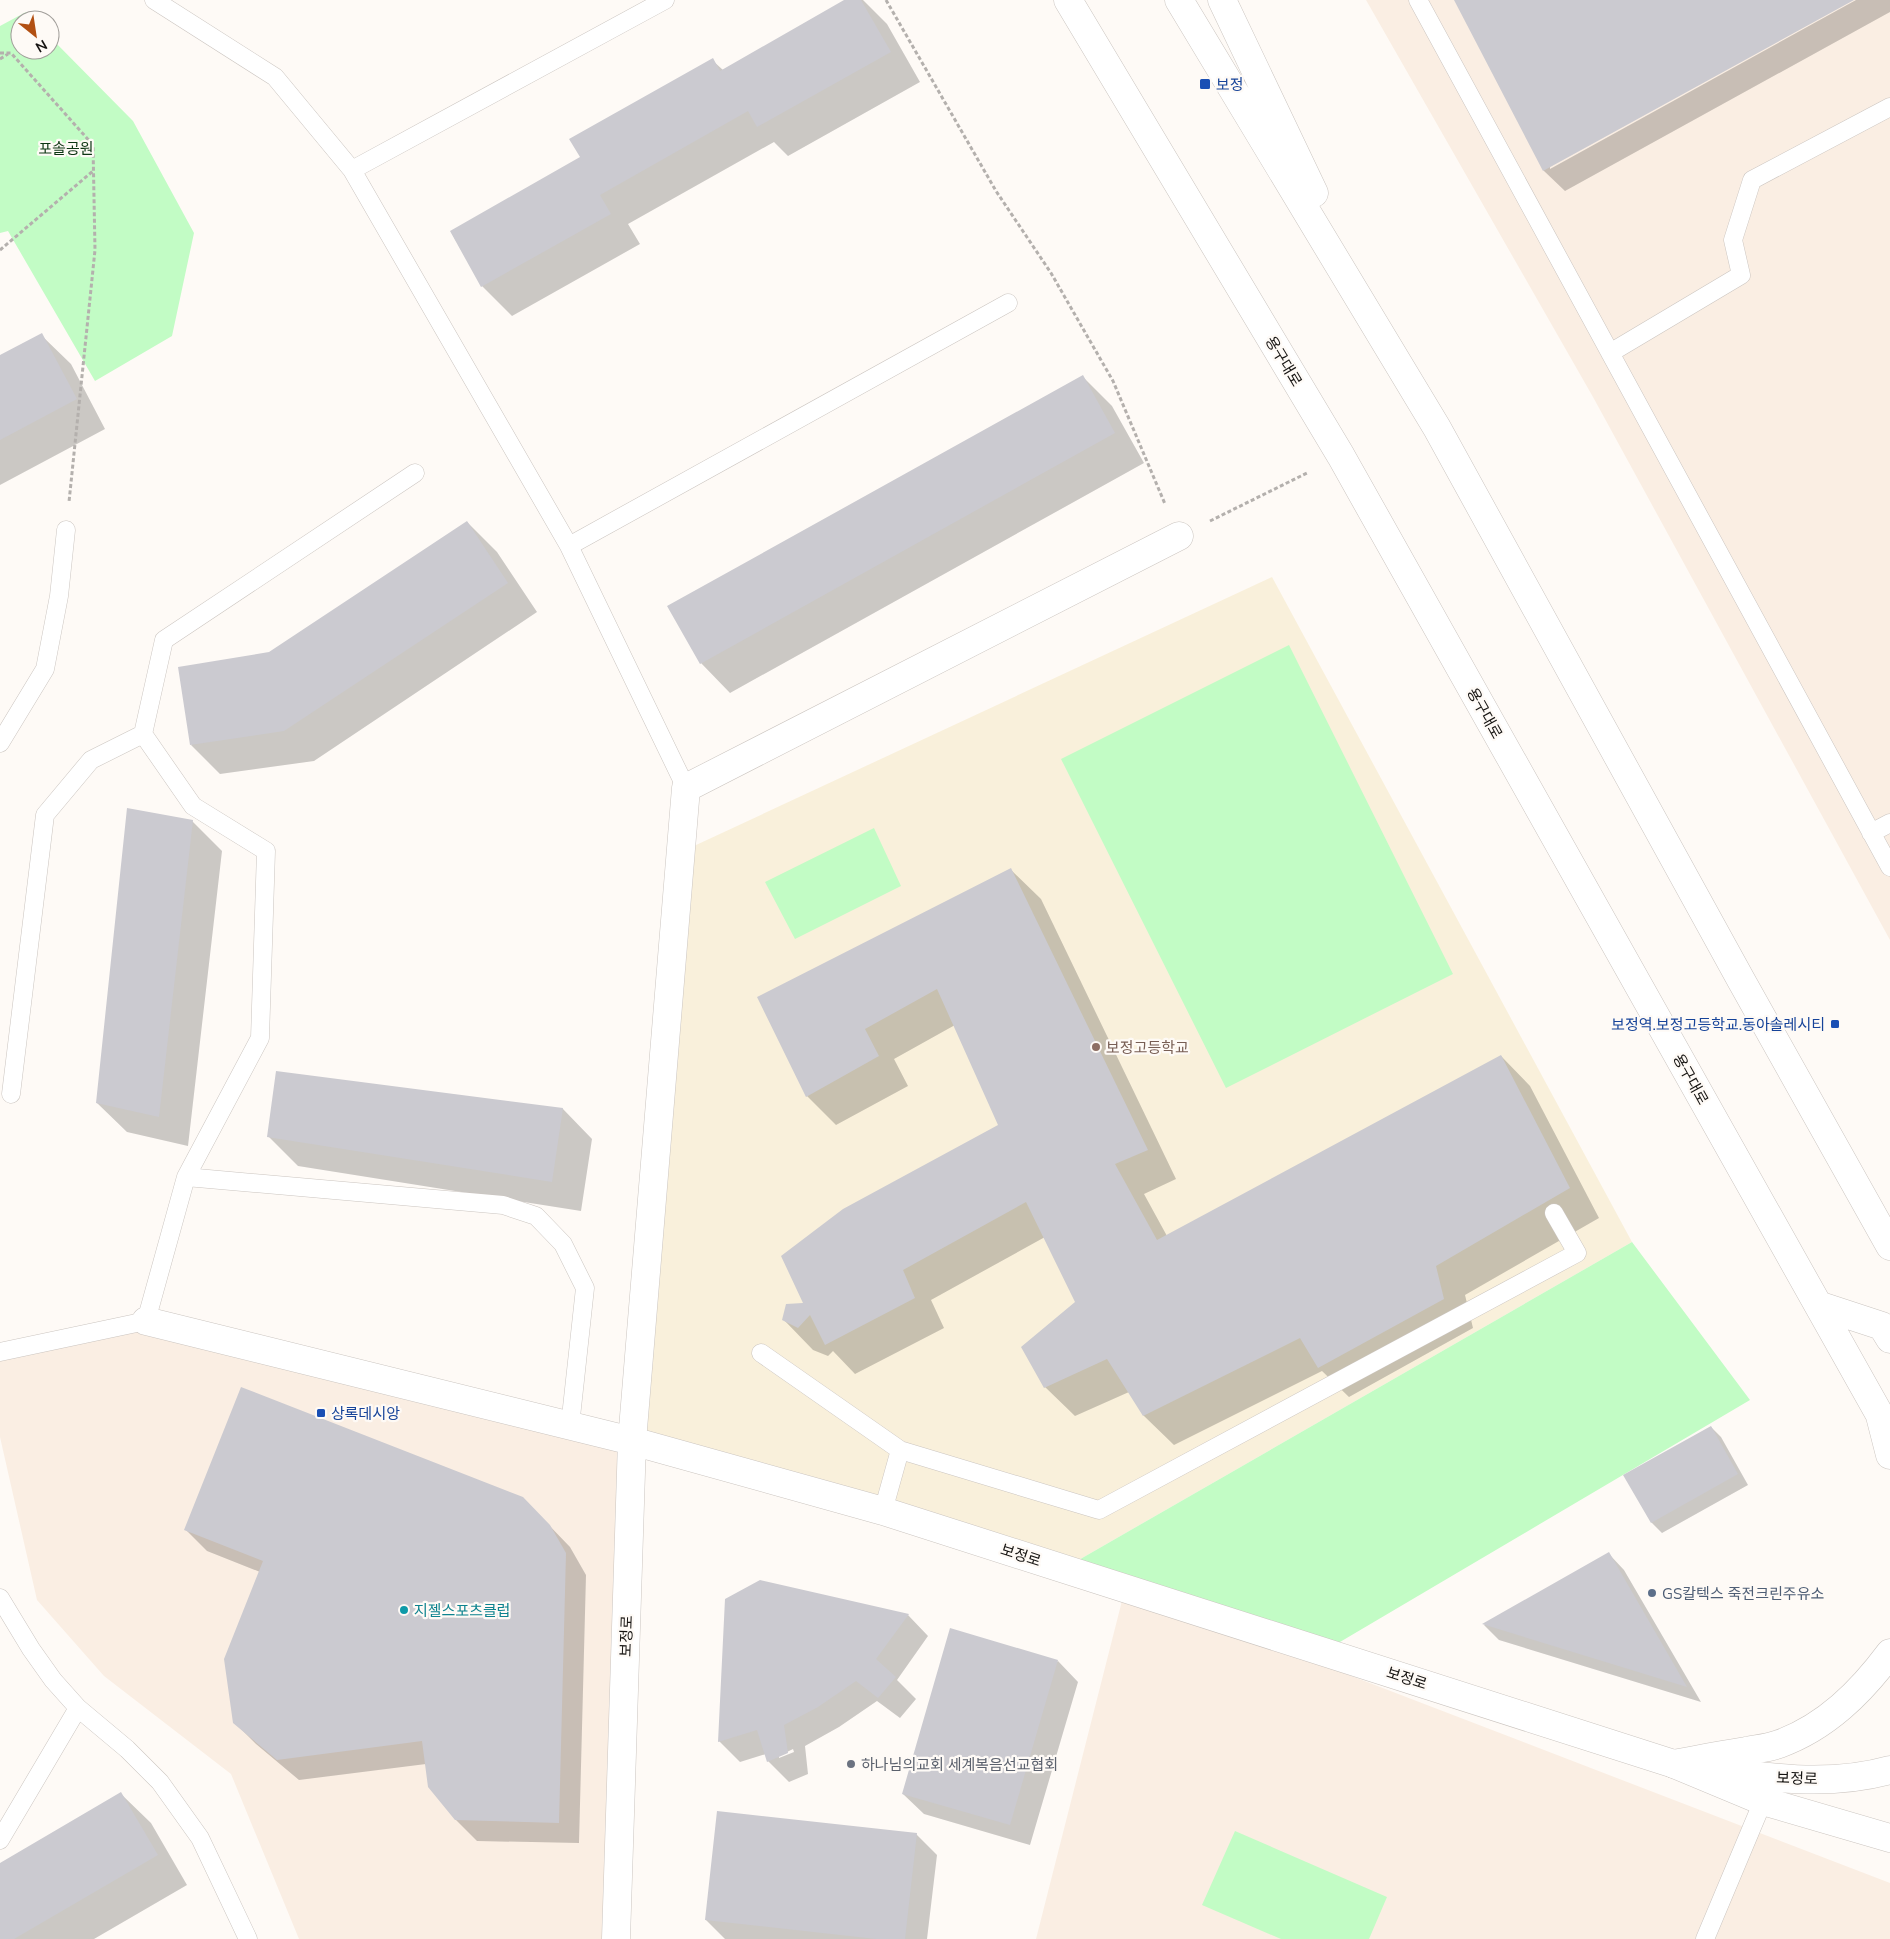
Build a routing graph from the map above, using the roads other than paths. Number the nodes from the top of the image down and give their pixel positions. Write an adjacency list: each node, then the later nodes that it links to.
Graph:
1 (154, 0): 8 (lane)
2 (665, 0): 8 (lane)
3 (1068, 0): 26 (main road, 용구대로)
4 (1179, 0): 10 (main road)
5 (1222, 0): 10 (main road)
6 (1418, 0): 11 (lane)
7 (1890, 108): 11 (lane)
8 (352, 170): 15 (lane)
9 (1008, 302): 15 (lane)
10 (1379, 330): 25 (main road)
11 (1610, 353): 20 (lane)
12 (415, 473): 16 (lane)
13 (66, 530): 17 (lane)
14 (1179, 536): 18 (main road)
15 (569, 546): 18 (lane)
16 (143, 734): 22 (lane); 23 (lane)
17 (0, 744)
18 (686, 788): 33 (main road)
19 (1890, 823): 20 (lane)
20 (1872, 833): 21 (lane)
21 (1890, 867)
22 (11, 1094)
23 (186, 1177): 27 (lane); 32 (lane)
24 (1554, 1213): 34 (lane)
25 (1890, 1246)
26 (1818, 1305): 28 (main road); 31 (main road, 용구대로)
27 (146, 1321): 29 (lane); 32 (main road)
28 (1890, 1339)
29 (0, 1352)
30 (761, 1353): 34 (lane)
31 (1885, 1424): 35 (main road, 용구대로)
32 (570, 1426): 33 (main road)
33 (632, 1441): 36 (main road, 보정로); 46 (main road, 보정로)
34 (900, 1450): 36 (lane)
35 (1890, 1455)
36 (883, 1512): 40 (main road, 보정로)
37 (0, 1598): 39 (lane)
38 (1890, 1653): 40 (main road)
39 (78, 1708): 44 (lane); 45 (lane)
40 (1674, 1764): 41 (main road, 보정로); 42 (main road)
41 (1890, 1770)
42 (1764, 1800): 43 (main road); 47 (lane)
43 (1890, 1838)
44 (0, 1840)
45 (248, 1939)
46 (616, 1939)
47 (1705, 1939)

